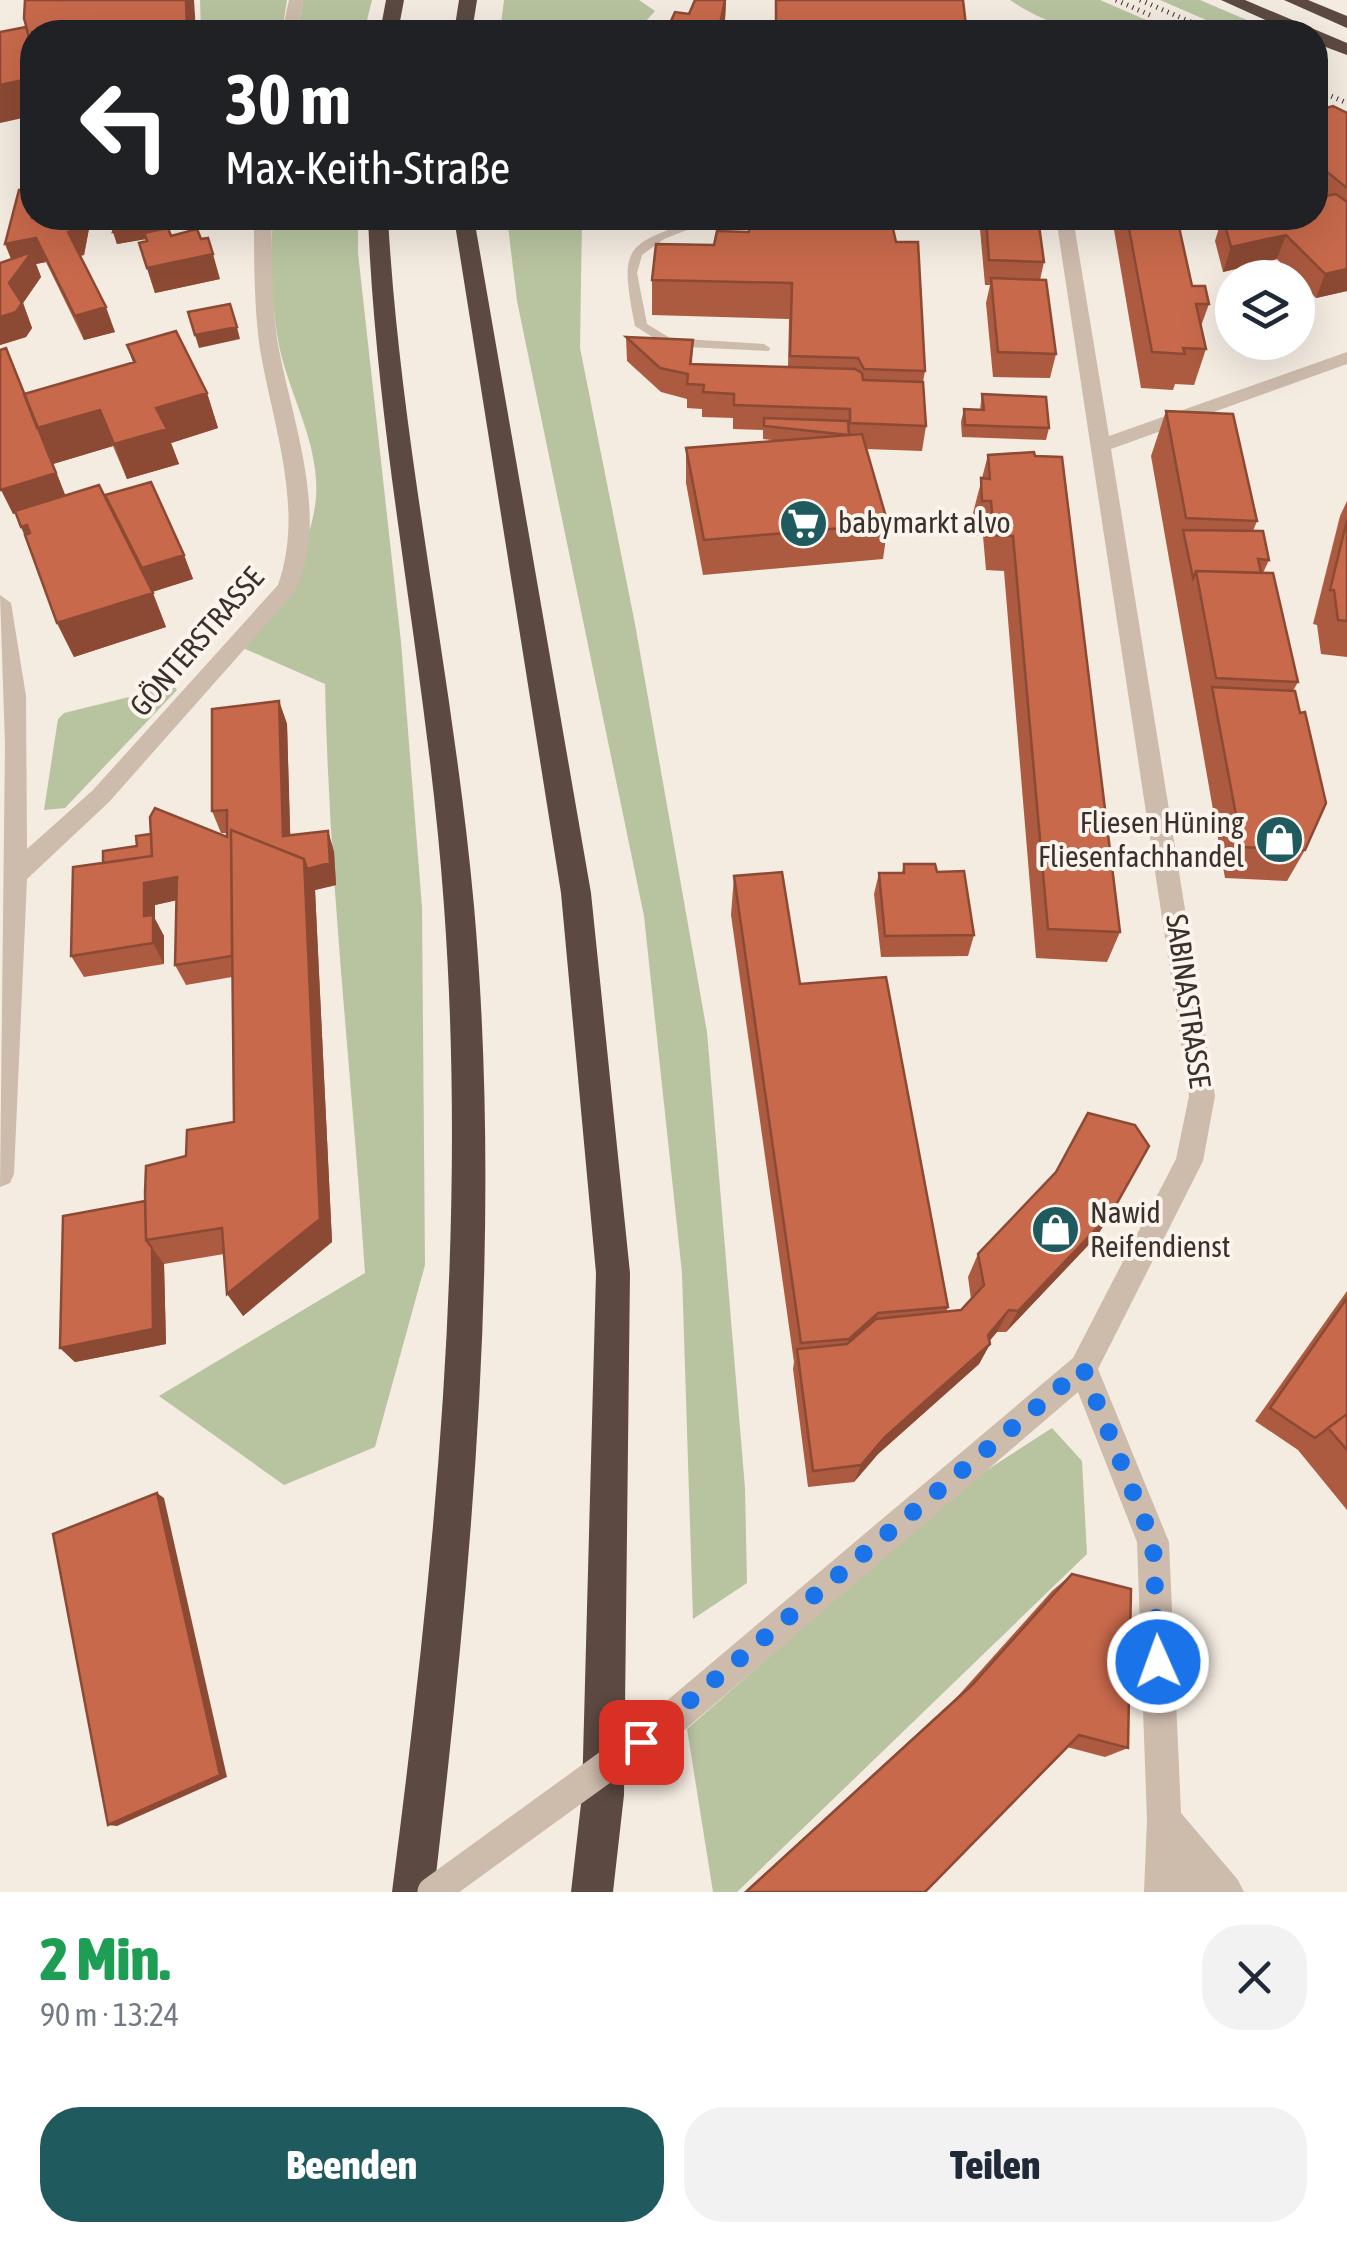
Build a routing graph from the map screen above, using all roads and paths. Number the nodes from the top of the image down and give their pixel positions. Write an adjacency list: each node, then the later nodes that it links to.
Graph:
1 (1230, 0): 3 (highway)
2 (1293, 0): 4 (highway)
3 (1278, 20)
4 (1347, 24)
5 (263, 230): 14 (street, GÖNTERSTRASSE)
6 (379, 230): 18 (highway)
7 (466, 230): 20 (highway)
8 (677, 230): 10 (lane)
9 (1066, 230): 12 (street, SABINASTRASSE)
10 (764, 348)
11 (1347, 358): 12 (street)
12 (1100, 446): 16 (street, SABINASTRASSE)
13 (0, 603): 14 (street)
14 (16, 874): 15 (street)
15 (0, 1174)
16 (1083, 1368): 17 (street); 19 (street, bridge)
17 (1164, 1820): 21 (street); 22 (street); 23 (street)
18 (413, 1892)
19 (433, 1892)
20 (592, 1892)
21 (1162, 1892)
22 (1184, 1892)
23 (1226, 1892)

